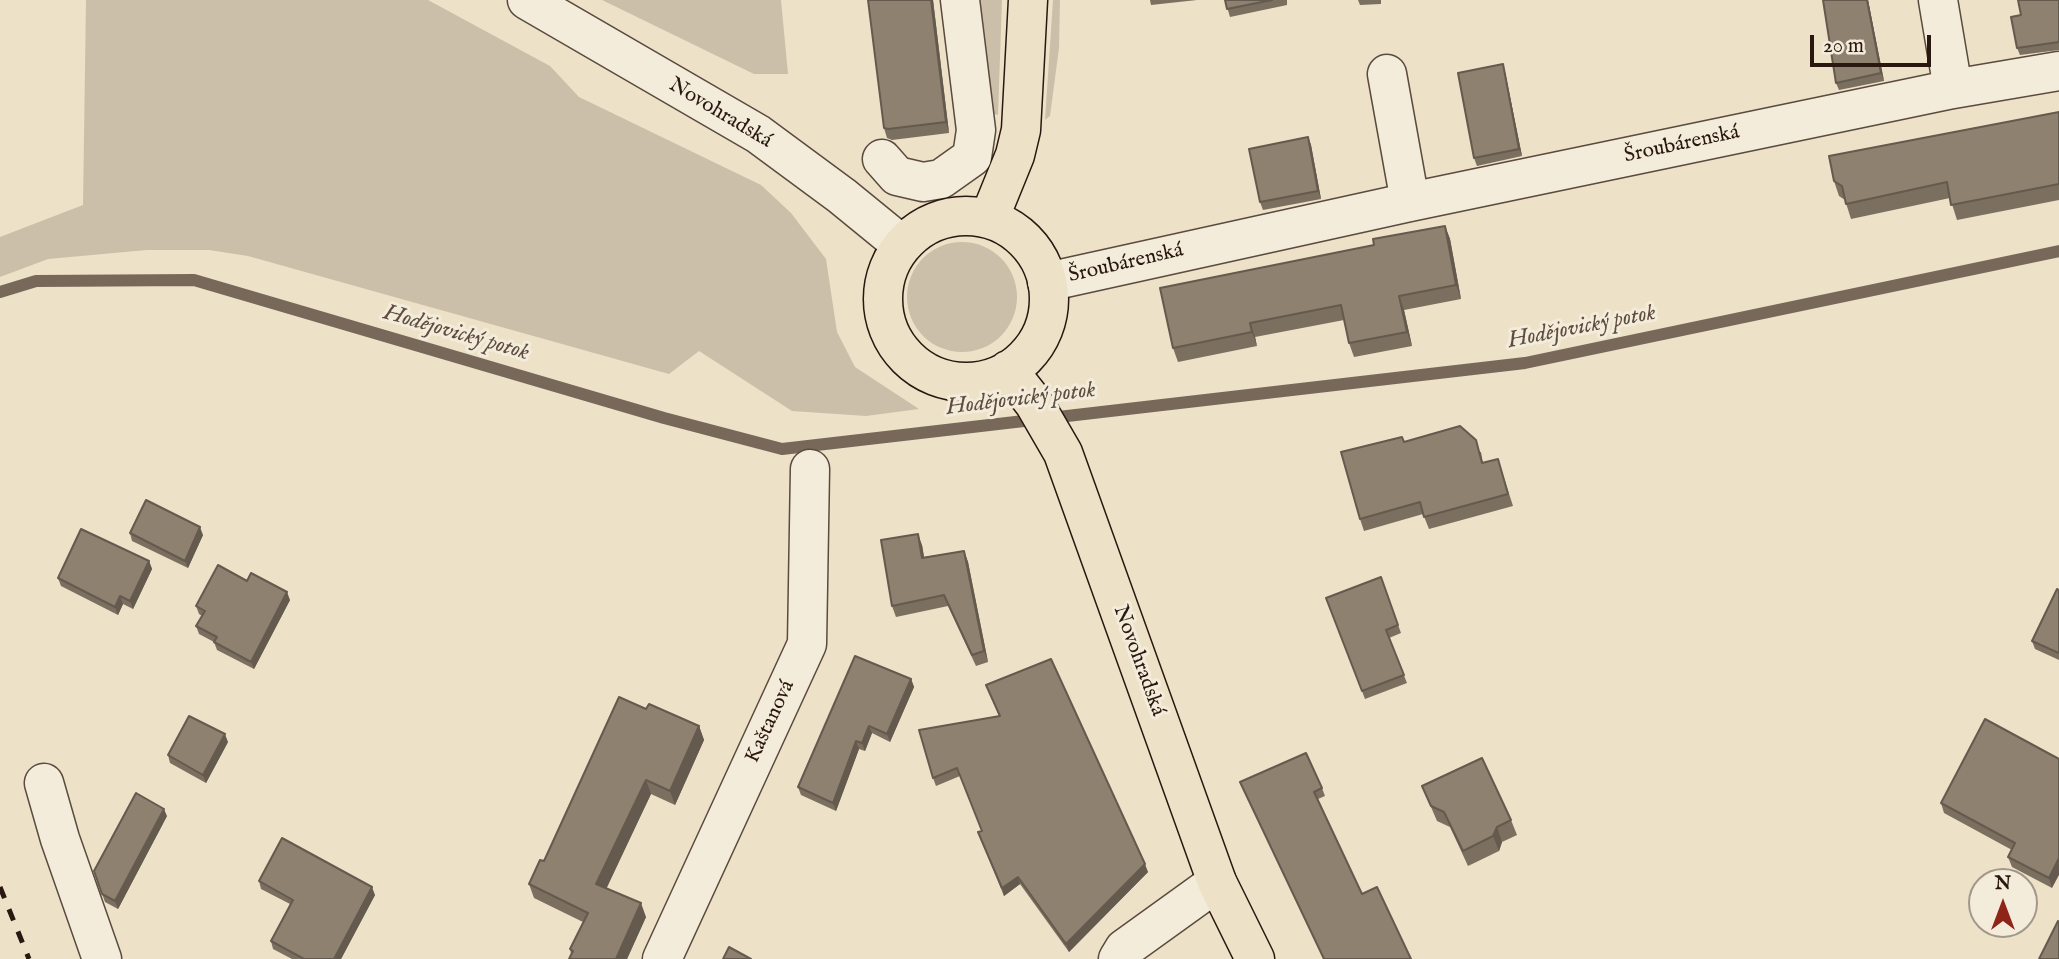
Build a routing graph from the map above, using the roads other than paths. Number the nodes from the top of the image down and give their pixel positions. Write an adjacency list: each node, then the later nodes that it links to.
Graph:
1 (527, 0): 13 (street, Novohradská)
2 (960, 0): 8 (street)
3 (1028, 0): 9 (main road)
4 (1938, 0): 7 (street)
5 (2059, 71): 7 (street, Šroubárenská)
6 (1387, 74): 11 (street)
7 (1953, 89): 11 (street, Šroubárenská)
8 (976, 130): 9 (street); 10 (street)
9 (1021, 130): 12 (main road)
10 (882, 159)
11 (1410, 202): 14 (street, Šroubárenská)
12 (989, 219): 13 (main road); 14 (main road)
13 (902, 245): 15 (main road)
14 (1047, 282): 15 (main road)
15 (1008, 370): 18 (main road, Novohradská)
16 (810, 469): 20 (street, Kaštanová)
17 (44, 783): 19 (street)
18 (1217, 882): 21 (street); 22 (main road, Novohradská)
19 (102, 959)
20 (662, 959)
21 (1118, 959)
22 (1255, 959)

